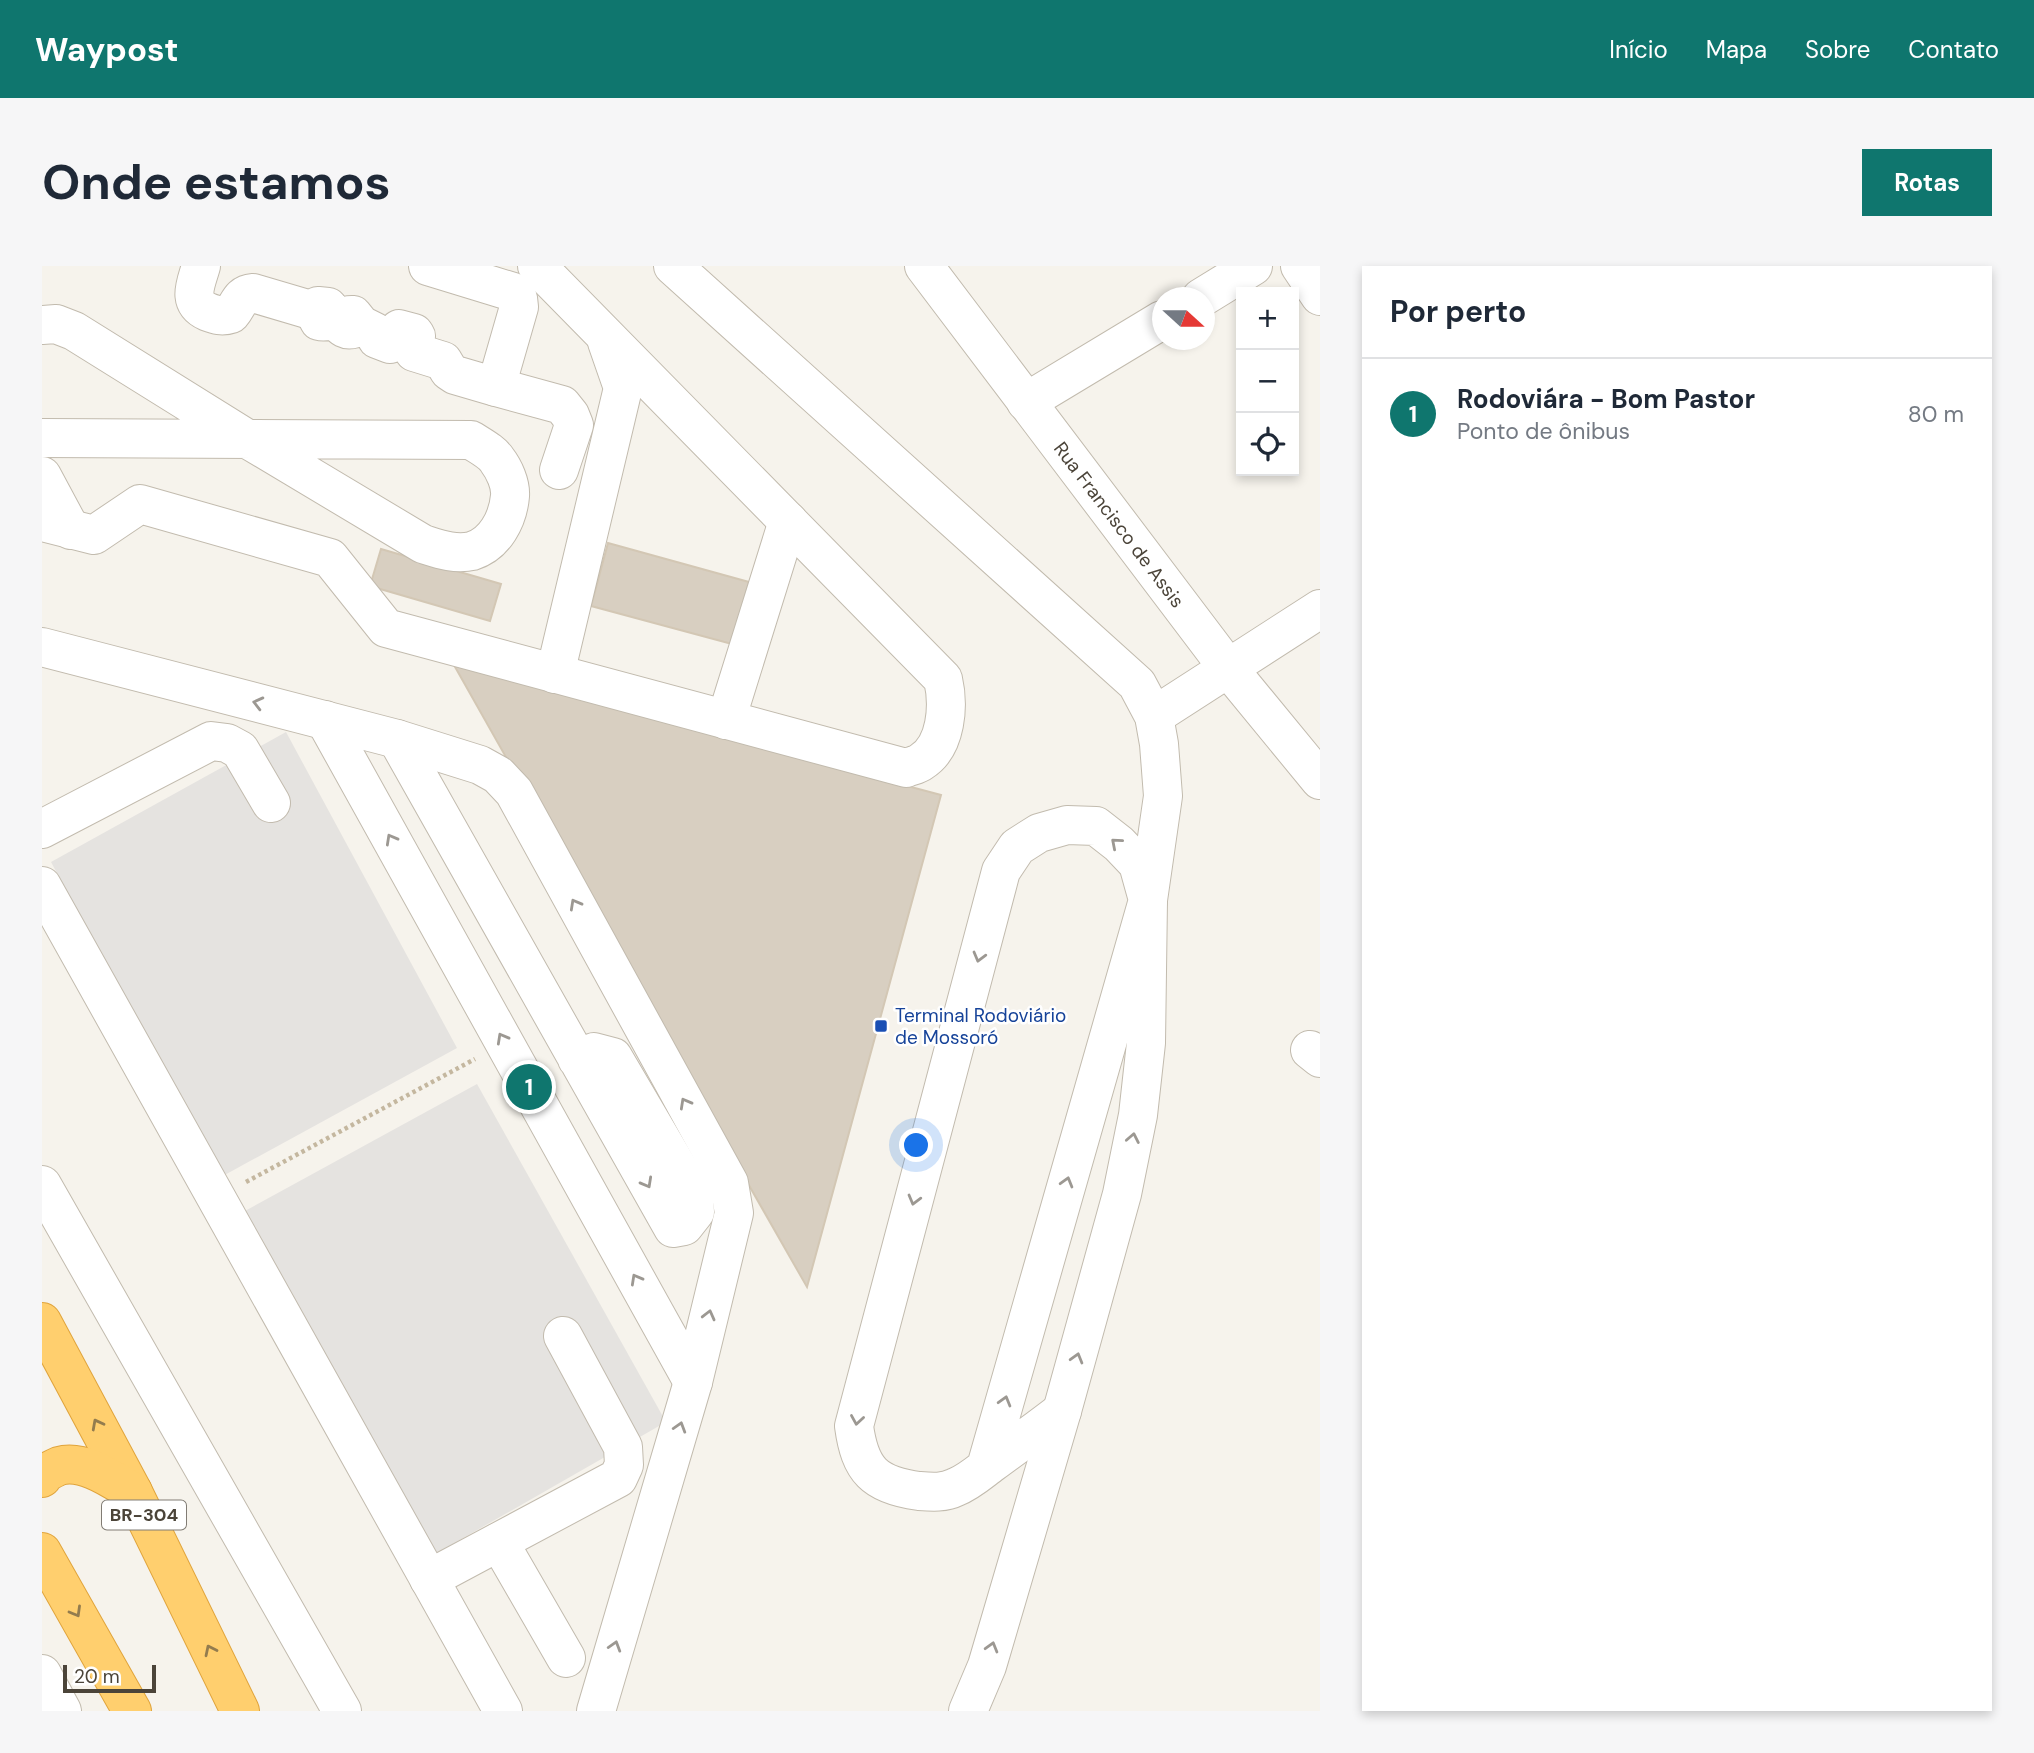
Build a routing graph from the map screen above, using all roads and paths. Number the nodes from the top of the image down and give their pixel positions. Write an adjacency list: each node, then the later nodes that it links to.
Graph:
1 (201, 266): 13 (street)
2 (428, 266): 13 (street)
3 (537, 266): 12 (street)
4 (673, 266): 27 (street)
5 (924, 266): 14 (street, Rua Francisco de Assis)
6 (1253, 266): 8 (street)
7 (1300, 266): 9 (street)
8 (1215, 289)
9 (1320, 296)
10 (42, 325): 16 (street)
11 (1152, 327): 14 (street)
12 (604, 334): 20 (street); 21 (street)
13 (496, 387): 18 (street)
14 (1026, 402): 25 (street, Rua Francisco de Assis)
15 (42, 438): 16 (street)
16 (249, 440): 17 (street); 17 (street)
17 (471, 440): 18 (street)
18 (559, 470): 20 (street)
19 (42, 476): 22 (street)
20 (601, 484): 26 (street)
21 (788, 521): 29 (street); 29 (street)
22 (56, 526): 26 (street)
23 (1320, 609): 25 (street)
24 (42, 647): 28 (street, one-way to 24)
25 (1228, 668): 27 (street); 31 (street, Rua Francisco de Assis)
26 (555, 674): 29 (street)
27 (1154, 716): 35 (street)
28 (325, 720): 30 (street); 36 (street, one-way to 28)
29 (726, 720)
30 (397, 739): 37 (street); 42 (street, one-way to 30)
31 (1320, 780)
32 (271, 803): 33 (street)
33 (42, 829)
34 (42, 886): 39 (street)
35 (1148, 900): 43 (street, one-way to 35); 44 (street, one-way to 35); 44 (street, one-way to 44)
36 (504, 1043): 39 (path); 42 (street, one-way to 36)
37 (577, 1059)
38 (42, 1185): 55 (street)
39 (216, 1198): 49 (street)
40 (42, 1322): 46 (highway, BR-304, one-way to 40)
41 (563, 1336): 47 (street)
42 (693, 1382): 57 (street, one-way to 42)
43 (1062, 1412): 44 (street); 58 (street, one-way to 43)
44 (986, 1467)
45 (42, 1478): 46 (highway)
46 (133, 1492): 54 (highway, BR-304, one-way to 46)
47 (499, 1542): 49 (street); 50 (street)
48 (42, 1552): 53 (highway, one-way to 53)
49 (429, 1579): 56 (street)
50 (566, 1658)
51 (42, 1674): 52 (street)
52 (62, 1711)
53 (132, 1711)
54 (240, 1711)
55 (342, 1711)
56 (503, 1711)
57 (596, 1711)
58 (968, 1711)

